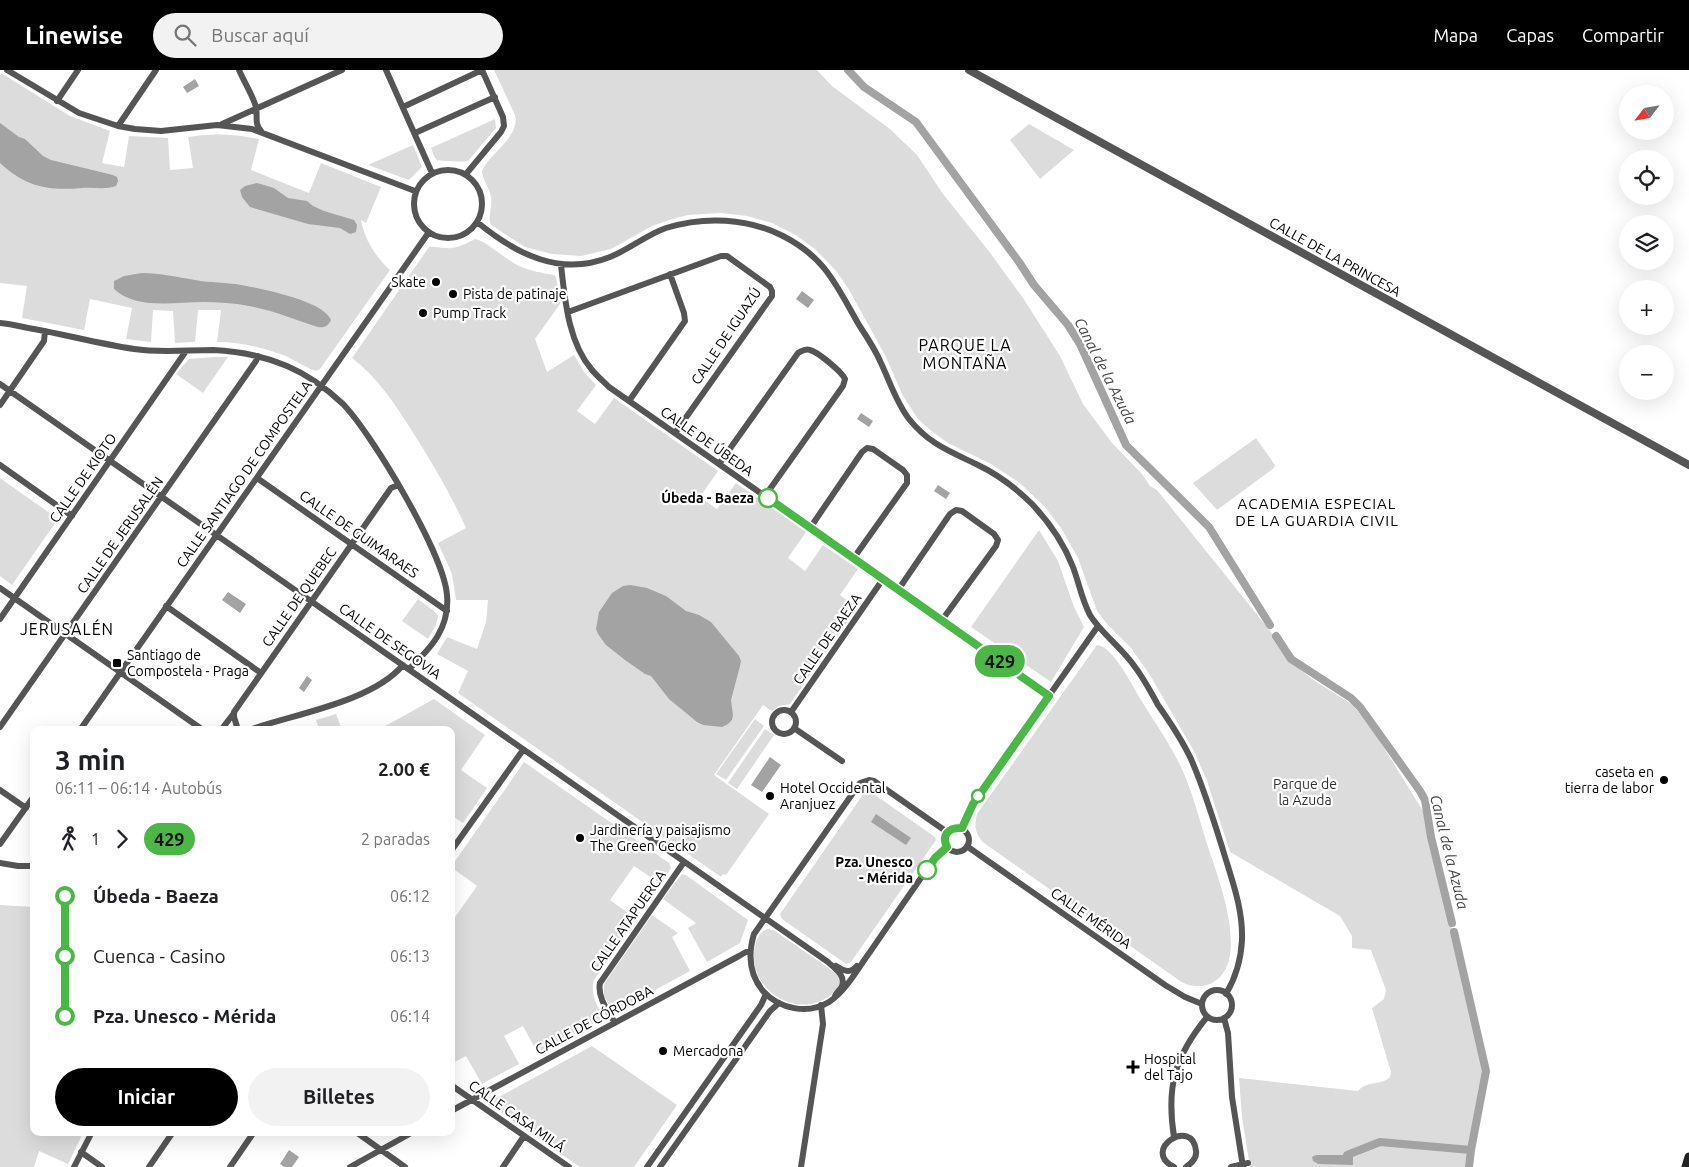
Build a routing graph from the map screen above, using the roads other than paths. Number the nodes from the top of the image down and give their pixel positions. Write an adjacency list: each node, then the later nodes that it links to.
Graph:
1 (7, 70): 10 (street)
2 (78, 70): 10 (street)
3 (156, 70): 14 (street)
4 (239, 70): 12 (street)
5 (342, 70): 12 (street)
6 (386, 70): 11 (street)
7 (482, 70): 9 (street); 11 (street)
8 (969, 70): 38 (street, CALLE DE LA PRINCESA)
9 (495, 97): 16 (street); 18 (street)
10 (57, 101): 14 (street)
11 (403, 107): 16 (street)
12 (257, 109): 13 (street); 15 (street)
13 (218, 125): 14 (street); 15 (street)
14 (118, 126)
15 (261, 131): 19 (street)
16 (415, 133): 17 (street)
17 (432, 173): 18 (street); 19 (street)
18 (466, 174): 20 (street)
19 (415, 191): 21 (street)
20 (478, 222): 21 (street); 22 (street)
21 (429, 232): 30 (street, CALLE SANTIAGO DE COMPOSTELA)
22 (561, 265): 24 (street, CALLE DE ÚBEDA); 57 (street)
23 (670, 274): 24 (street, CALLE DE IGUAZÚ); 32 (street); 34 (street, CALLE DE IGUAZÚ)
24 (568, 312): 32 (street, CALLE DE ÚBEDA)
25 (0, 323): 26 (street)
26 (45, 331): 27 (street); 31 (street)
27 (186, 351): 28 (street); 35 (street, CALLE DE KIOTO)
28 (258, 356): 30 (street); 42 (street, CALLE DE JERUSALÉN)
29 (0, 384): 31 (street, CALLE DE SEGOVIA)
30 (322, 386): 39 (street, CALLE SANTIAGO DE COMPOSTELA); 40 (street)
31 (10, 391): 33 (street); 35 (street, CALLE DE SEGOVIA)
32 (630, 401): 34 (street, CALLE DE ÚBEDA)
33 (0, 405)
34 (676, 433): 36 (street, CALLE DE ÚBEDA)
35 (110, 461): 42 (street, CALLE DE SEGOVIA); 43 (street, CALLE DE KIOTO)
36 (719, 464): 41 (street, CALLE DE ÚBEDA); 41 (street)
37 (0, 465): 43 (street)
38 (1689, 465)
39 (256, 478): 45 (street, CALLE SANTIAGO DE COMPOSTELA); 46 (street, CALLE DE GUIMARAES)
40 (398, 485): 46 (street, CALLE DE QUEBEC); 54 (street)
41 (765, 496): 44 (street, CALLE DE ÚBEDA)
42 (161, 497): 45 (street, CALLE DE SEGOVIA); 58 (street, CALLE DE JERUSALÉN)
43 (72, 516): 51 (street, CALLE DE KIOTO)
44 (810, 528): 47 (street, CALLE DE ÚBEDA); 47 (street)
45 (216, 535): 52 (street, CALLE DE SEGOVIA); 53 (street, CALLE SANTIAGO DE COMPOSTELA)
46 (351, 544): 52 (street, CALLE DE QUEBEC); 54 (street, CALLE DE GUIMARAES)
47 (854, 559): 48 (street, CALLE DE ÚBEDA)
48 (883, 580): 50 (street, CALLE DE ÚBEDA); 65 (street, CALLE DE BAEZA)
49 (0, 588): 51 (street)
50 (898, 590): 56 (street, CALLE DE ÚBEDA); 56 (street)
51 (14, 598): 55 (street, CALLE DE KIOTO); 58 (street)
52 (312, 601): 59 (street, CALLE DE SEGOVIA); 62 (street, CALLE DE QUEBEC)
53 (166, 606): 61 (street, CALLE SANTIAGO DE COMPOSTELA); 62 (street)
54 (446, 611): 60 (street)
55 (0, 619)
56 (942, 620): 63 (street, CALLE DE ÚBEDA)
57 (1098, 626): 63 (street); 94 (street)
58 (66, 634): 61 (street); 71 (street, CALLE DE JERUSALÉN)
59 (403, 665): 60 (street, CALLE DE SEGOVIA); 70 (street)
60 (409, 669): 73 (street, CALLE DE SEGOVIA)
61 (121, 673): 66 (street, CALLE SANTIAGO DE COMPOSTELA); 67 (street)
62 (262, 673): 64 (street, CALLE DE QUEBEC)
63 (1049, 696): 78 (street)
64 (234, 712): 68 (street, CALLE DE QUEBEC); 69 (street)
65 (791, 712): 72 (street); 72 (street)
66 (83, 726)
67 (197, 726)
68 (224, 726)
69 (237, 726)
70 (263, 726)
71 (0, 727)
72 (794, 728): 74 (street)
73 (523, 750): 81 (street); 84 (street, CALLE DE SEGOVIA)
74 (842, 761)
75 (0, 790): 77 (street)
76 (30, 802): 77 (street)
77 (26, 808): 80 (street)
78 (962, 828): 79 (street); 83 (street)
79 (947, 832): 82 (street); 87 (street)
80 (0, 844)
81 (455, 846)
82 (947, 847): 83 (street); 91 (street)
83 (968, 847): 97 (street, CALLE MÉRIDA)
84 (684, 862): 87 (street, CALLE DE SEGOVIA); 101 (street, CALLE ATAPUERCA)
85 (0, 863): 86 (street)
86 (30, 866)
87 (765, 918): 88 (street); 89 (street, CALLE DE SEGOVIA)
88 (757, 931): 89 (street); 90 (street)
89 (788, 934): 92 (street)
90 (750, 952): 93 (street); 101 (street, CALLE DE CÓRDOBA)
91 (865, 959): 92 (street); 95 (street)
92 (830, 964): 95 (street)
93 (766, 994): 96 (street); 124 (street)
94 (1226, 994): 97 (street); 100 (street)
95 (835, 996): 98 (street)
96 (779, 1003): 98 (street); 125 (street)
97 (1202, 1004): 99 (street)
98 (821, 1005): 126 (street)
99 (1208, 1017): 100 (street); 111 (street)
100 (1224, 1018): 115 (street)
101 (615, 1023): 103 (street, CALLE DE CÓRDOBA)
102 (455, 1088): 103 (street, CALLE CASA MILÁ)
103 (472, 1100): 104 (street, CALLE DE CÓRDOBA); 110 (street, CALLE CASA MILÁ)
104 (455, 1110)
105 (90, 1136): 113 (street)
106 (171, 1136): 118 (street)
107 (251, 1136): 119 (street)
108 (362, 1136): 112 (street)
109 (406, 1136): 112 (street)
110 (524, 1136): 122 (street); 123 (street, CALLE CASA MILÁ)
111 (1174, 1137): 127 (street); 128 (street)
112 (381, 1150): 120 (street); 121 (street)
113 (81, 1152): 116 (street); 117 (street)
114 (1689, 1157): 130 (main road)
115 (1245, 1165): 129 (street)
116 (74, 1167)
117 (102, 1167)
118 (149, 1167)
119 (230, 1167)
120 (350, 1167)
121 (405, 1167)
122 (503, 1167)
123 (569, 1167)
124 (647, 1167)
125 (660, 1167)
126 (801, 1167)
127 (1174, 1167)
128 (1186, 1167)
129 (1231, 1167)
130 (1686, 1167)

